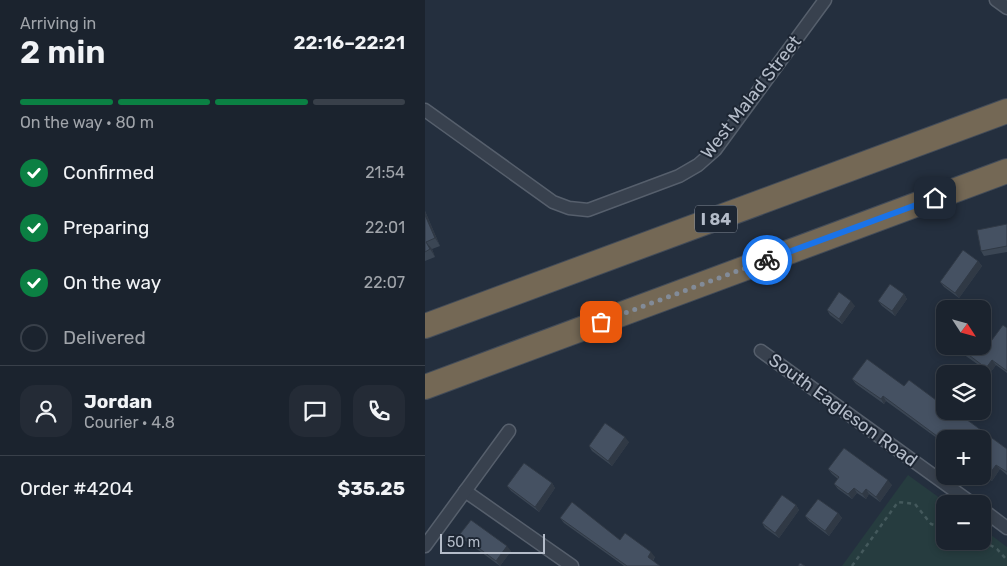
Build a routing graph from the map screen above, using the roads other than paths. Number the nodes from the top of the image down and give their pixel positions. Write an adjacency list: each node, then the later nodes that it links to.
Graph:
1 (825, 0): 4 (street, West Malad Street)
2 (997, 0): 3 (street)
3 (1007, 8)
4 (425, 110)
5 (1007, 111): 7 (highway, I 84)
6 (1007, 171): 9 (highway)
7 (425, 326)
8 (761, 351): 12 (street, South Eagleson Road)
9 (425, 387)
10 (509, 431): 11 (street)
11 (465, 491): 15 (street); 16 (street)
12 (961, 495)
13 (991, 516): 14 (street)
14 (1007, 528)
15 (425, 546)
16 (572, 566)

